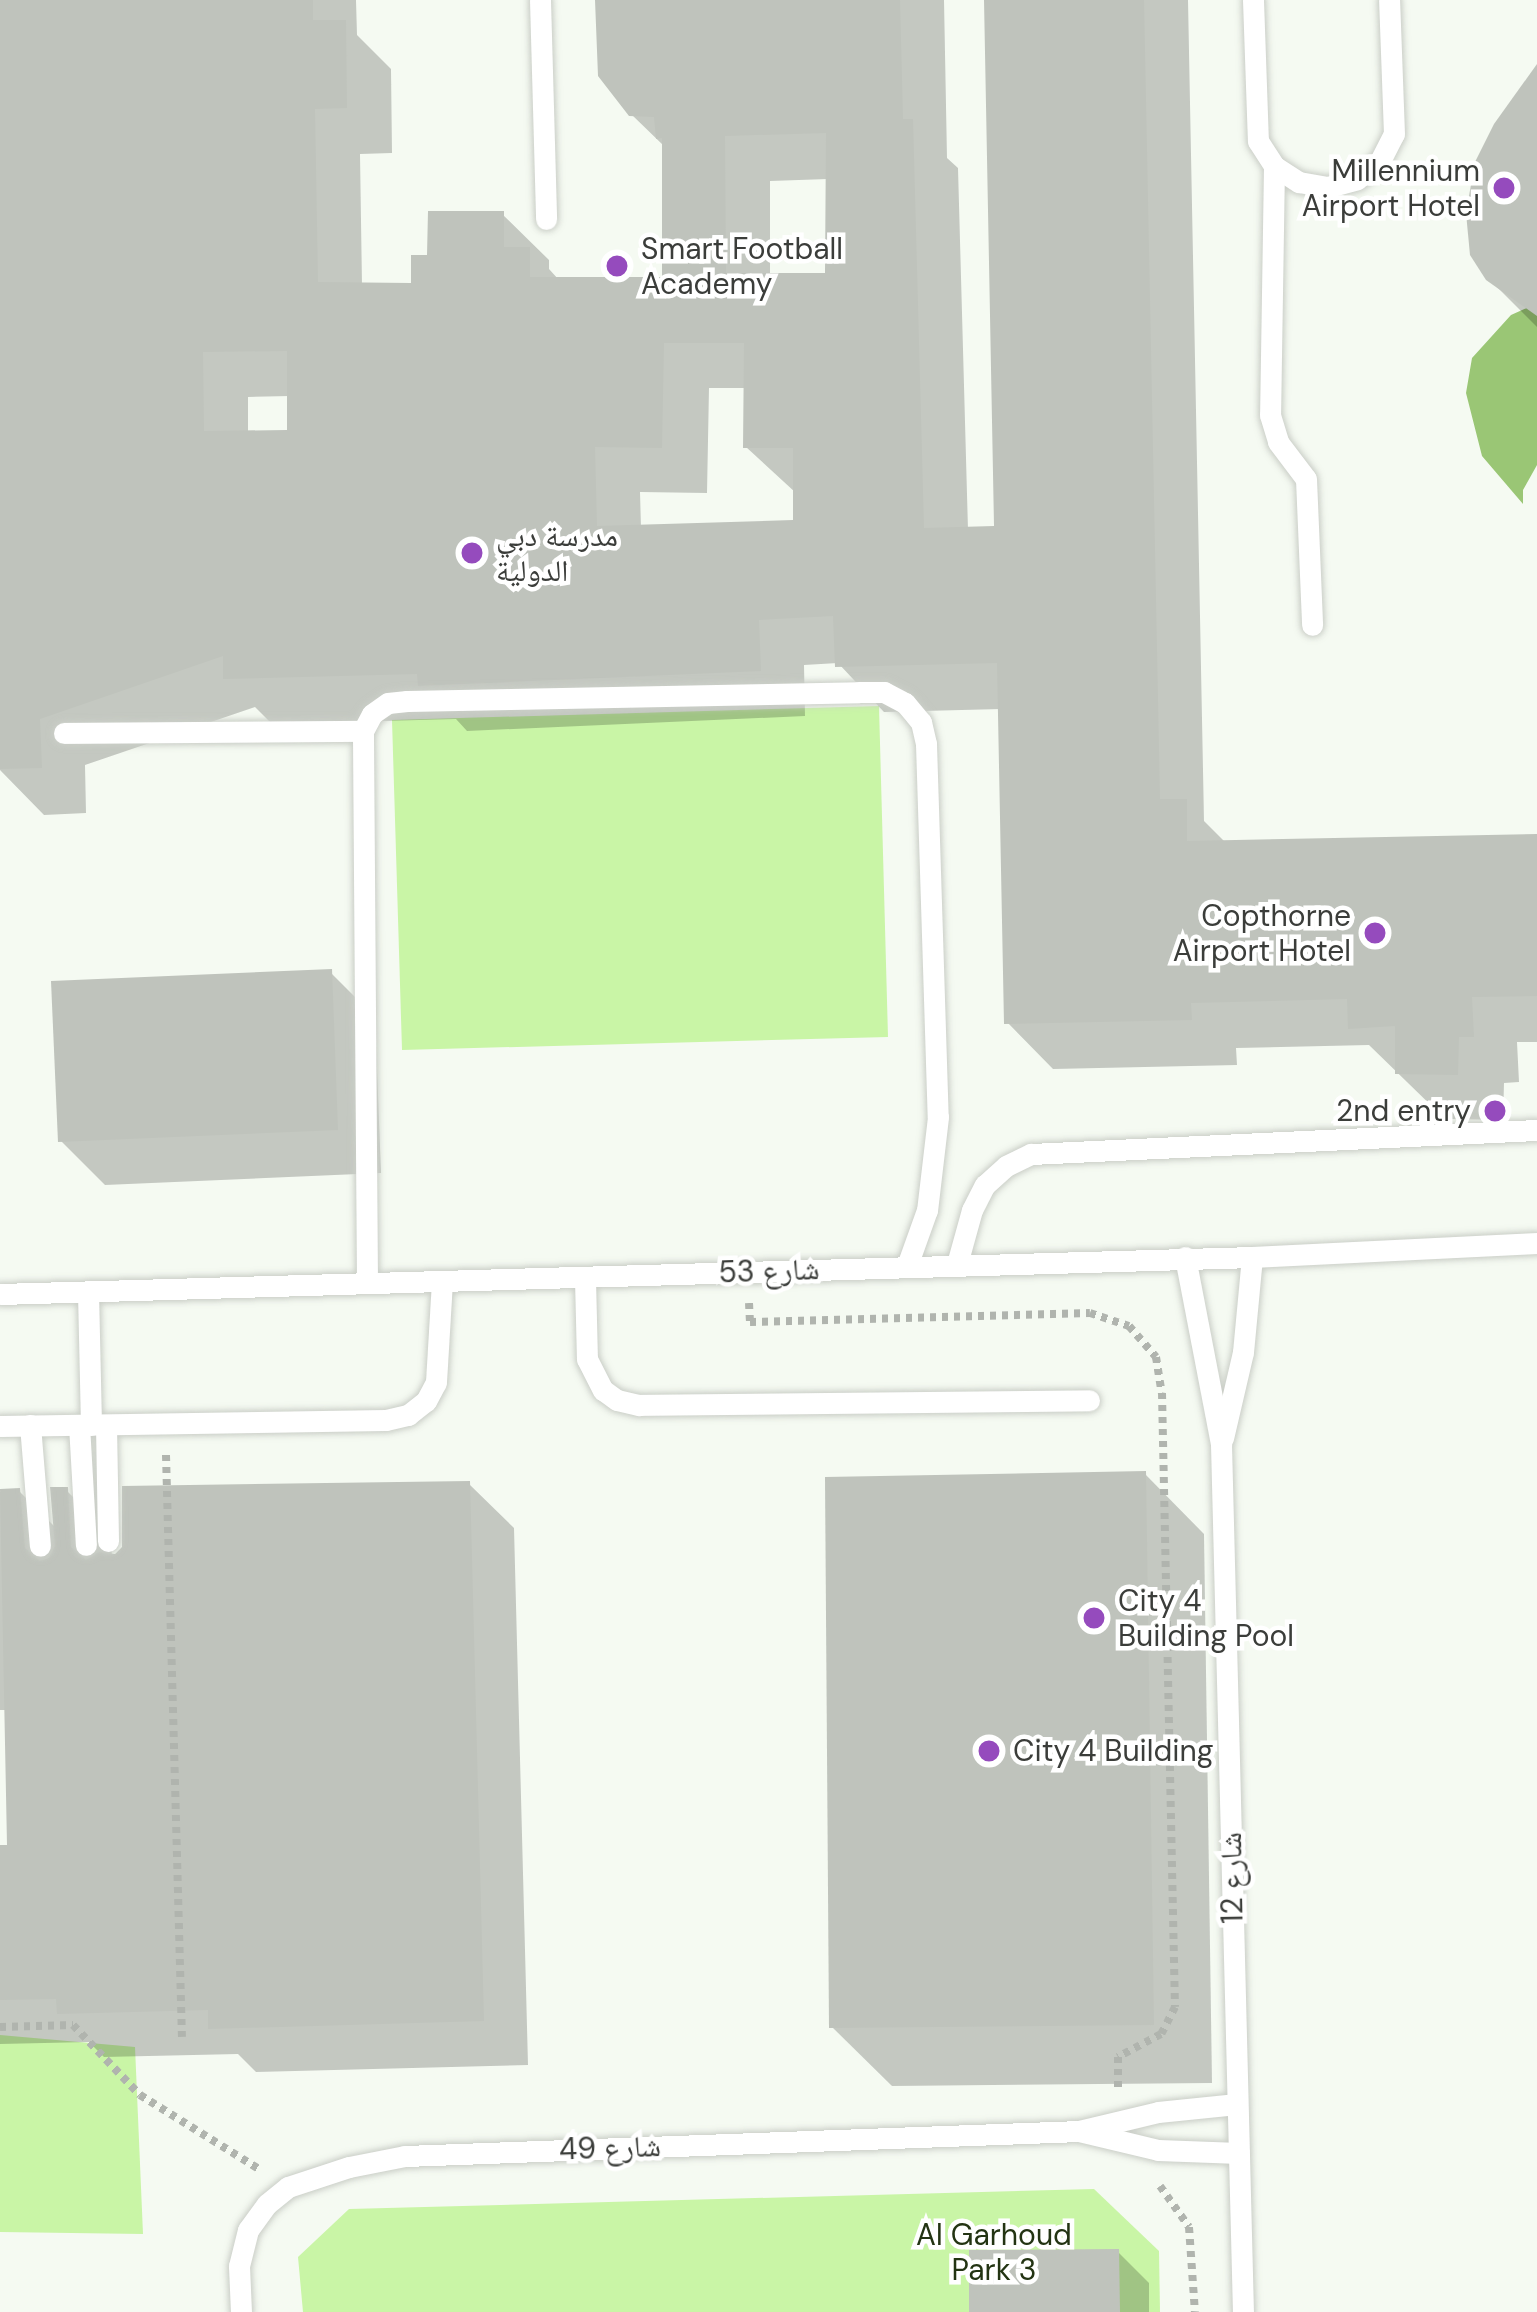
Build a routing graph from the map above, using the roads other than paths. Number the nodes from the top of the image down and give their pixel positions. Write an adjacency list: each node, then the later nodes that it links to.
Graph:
1 (540, 0): 5 (lane)
2 (1253, 0): 4 (lane)
3 (1389, 0): 4 (lane)
4 (1274, 166): 6 (lane)
5 (547, 219)
6 (1312, 625)
7 (363, 730): 8 (lane); 14 (lane); 17 (lane)
8 (64, 733)
9 (1537, 1130): 13 (lane)
10 (1537, 1243): 12 (lane, شارع 53)
11 (1185, 1257): 12 (lane, شارع 53); 13 (lane, شارع 53); 24 (lane, شارع 12)
12 (1252, 1257): 24 (lane, شارع 12)
13 (957, 1264): 14 (lane, شارع 53)
14 (908, 1266): 15 (lane, شارع 53)
15 (585, 1279): 16 (lane, شارع 53); 20 (lane)
16 (442, 1282): 17 (lane, شارع 53); 21 (lane)
17 (367, 1283): 18 (lane, شارع 53)
18 (88, 1292): 19 (lane, شارع 53); 21 (lane)
19 (0, 1294)
20 (1089, 1400)
21 (92, 1425): 23 (lane); 25 (lane)
22 (0, 1426): 23 (lane)
23 (30, 1426): 26 (lane)
24 (1221, 1444): 27 (lane, شارع 12)
25 (97, 1543)
26 (40, 1546)
27 (1238, 2104): 28 (lane, شارع 49); 29 (lane, شارع 12)
28 (1118, 2130): 29 (lane); 30 (lane, شارع 49)
29 (1239, 2153): 31 (lane, شارع 12)
30 (241, 2312)
31 (1243, 2312)

